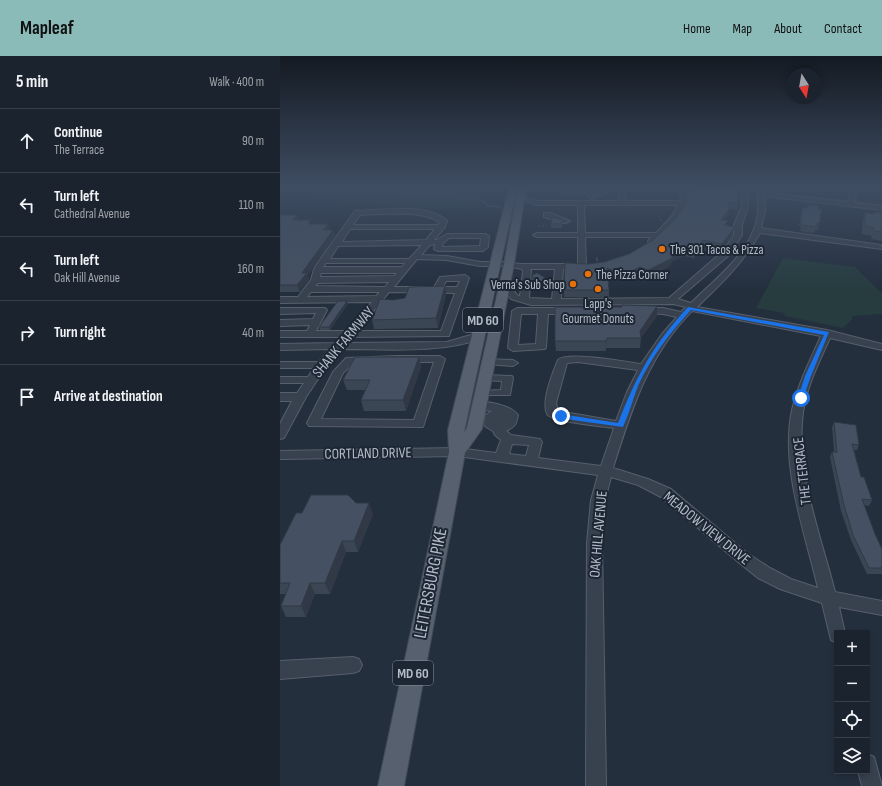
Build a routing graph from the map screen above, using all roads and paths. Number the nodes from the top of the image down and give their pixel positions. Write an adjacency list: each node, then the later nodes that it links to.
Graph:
1 (505, 222): 32 (main road, LEITERSBURG PIKE / MD 60)
2 (517, 222): 33 (main road, LEITERSBURG PIKE / MD 60)
3 (581, 222): 14 (street)
4 (671, 222): 15 (street)
5 (739, 222): 11 (street)
6 (758, 222): 12 (street, OAK HILL AVENUE)
7 (442, 223): 8 (street); 17 (street, SHANK FARMWAY)
8 (350, 224): 16 (street)
9 (538, 226): 10 (path)
10 (547, 226)
11 (738, 229): 12 (street); 26 (street)
12 (756, 231): 23 (street); 29 (street, OAK HILL AVENUE)
13 (537, 235): 14 (street)
14 (581, 235): 15 (street); 36 (street)
15 (659, 235): 21 (street)
16 (342, 236): 17 (street); 20 (street)
17 (434, 236): 19 (street, SHANK FARMWAY)
18 (439, 242): 18 (street); 19 (street)
19 (427, 243): 20 (street); 27 (street, SHANK FARMWAY)
20 (336, 244): 25 (street)
21 (644, 247)
22 (697, 247): 24 (path)
23 (881, 247)
24 (707, 250)
25 (330, 252): 27 (street); 30 (street)
26 (725, 254): 29 (street); 34 (street)
27 (416, 256): 30 (street); 32 (street); 40 (street, SHANK FARMWAY)
28 (597, 257): 31 (path)
29 (741, 257): 38 (street, OAK HILL AVENUE)
30 (323, 261): 39 (street)
31 (594, 263): 36 (street)
32 (495, 264): 33 (street); 66 (main road, LEITERSBURG PIKE / MD 60)
33 (509, 264): 35 (street); 37 (street); 44 (main road, LEITERSBURG PIKE / MD 60)
34 (712, 265): 38 (street); 53 (street)
35 (559, 266): 36 (street); 37 (street); 45 (street)
36 (582, 266)
37 (524, 267): 55 (street)
38 (731, 269): 56 (street, OAK HILL AVENUE)
39 (318, 270): 40 (street); 43 (street)
40 (404, 270): 42 (street, SHANK FARMWAY)
41 (542, 276): 45 (street)
42 (396, 279): 43 (street); 47 (street, SHANK FARMWAY)
43 (315, 280): 46 (street)
44 (505, 284): 55 (street); 58 (main road, LEITERSBURG PIKE / MD 60)
45 (558, 284): 54 (street)
46 (308, 289): 47 (street); 49 (street)
47 (388, 289): 48 (street); 50 (street, SHANK FARMWAY)
48 (400, 290): 52 (street); 64 (street)
49 (301, 299): 50 (street); 51 (street)
50 (379, 299): 64 (street, SHANK FARMWAY)
51 (280, 300)
52 (396, 300)
53 (673, 301): 54 (street); 56 (street)
54 (556, 302): 55 (street)
55 (529, 304): 58 (street); 59 (street); 59 (street)
56 (688, 310): 59 (street); 65 (street); 73 (street, OAK HILL AVENUE)
57 (280, 311): 60 (street)
58 (498, 311): 70 (main road, LEITERSBURG PIKE / MD 60)
59 (544, 311)
60 (316, 322): 61 (street); 63 (street)
61 (280, 323)
62 (280, 334): 63 (street)
63 (310, 334): 64 (street)
64 (348, 334): 67 (street, SHANK FARMWAY)
65 (827, 334): 69 (street); 91 (street, THE TERRACE)
66 (479, 336): 67 (street); 86 (main road, LEITERSBURG PIKE / MD 60)
67 (338, 346): 68 (street); 74 (street, SHANK FARMWAY)
68 (280, 347)
69 (882, 347)
70 (488, 362): 71 (street); 76 (main road, LEITERSBURG PIKE / MD 60)
71 (512, 363)
72 (280, 365): 74 (street)
73 (645, 368): 82 (street, OAK HILL AVENUE); 82 (street)
74 (316, 372): 75 (street); 77 (street); 80 (street, SHANK FARMWAY)
75 (338, 372): 75 (street)
76 (484, 378): 78 (main road, LEITERSBURG PIKE / MD 60); 78 (street)
77 (280, 380)
78 (482, 393): 81 (main road, LEITERSBURG PIKE / MD 60)
79 (280, 397): 80 (street)
80 (300, 397): 85 (street, SHANK FARMWAY)
81 (479, 406): 83 (main road, LEITERSBURG PIKE / MD 60); 84 (street)
82 (620, 425): 90 (street, OAK HILL AVENUE)
83 (474, 429): 84 (street); 86 (main road, LEITERSBURG PIKE / MD 60)
84 (502, 433): 88 (street); 89 (street)
85 (280, 435)
86 (457, 452): 87 (street, CORTLAND DRIVE); 88 (street, MEADOW VIEW DRIVE); 97 (main road, LEITERSBURG PIKE / MD 60)
87 (280, 455)
88 (501, 457): 89 (street, MEADOW VIEW DRIVE)
89 (531, 461): 90 (street, MEADOW VIEW DRIVE)
90 (606, 471): 91 (street, MEADOW VIEW DRIVE); 98 (street, OAK HILL AVENUE)
91 (828, 598): 92 (street, MEADOW VIEW DRIVE); 93 (street, THE TERRACE)
92 (882, 608)
93 (836, 630)
94 (353, 665): 95 (street)
95 (280, 670)
96 (869, 774): 99 (street)
97 (392, 786)
98 (596, 786)
99 (872, 786)

